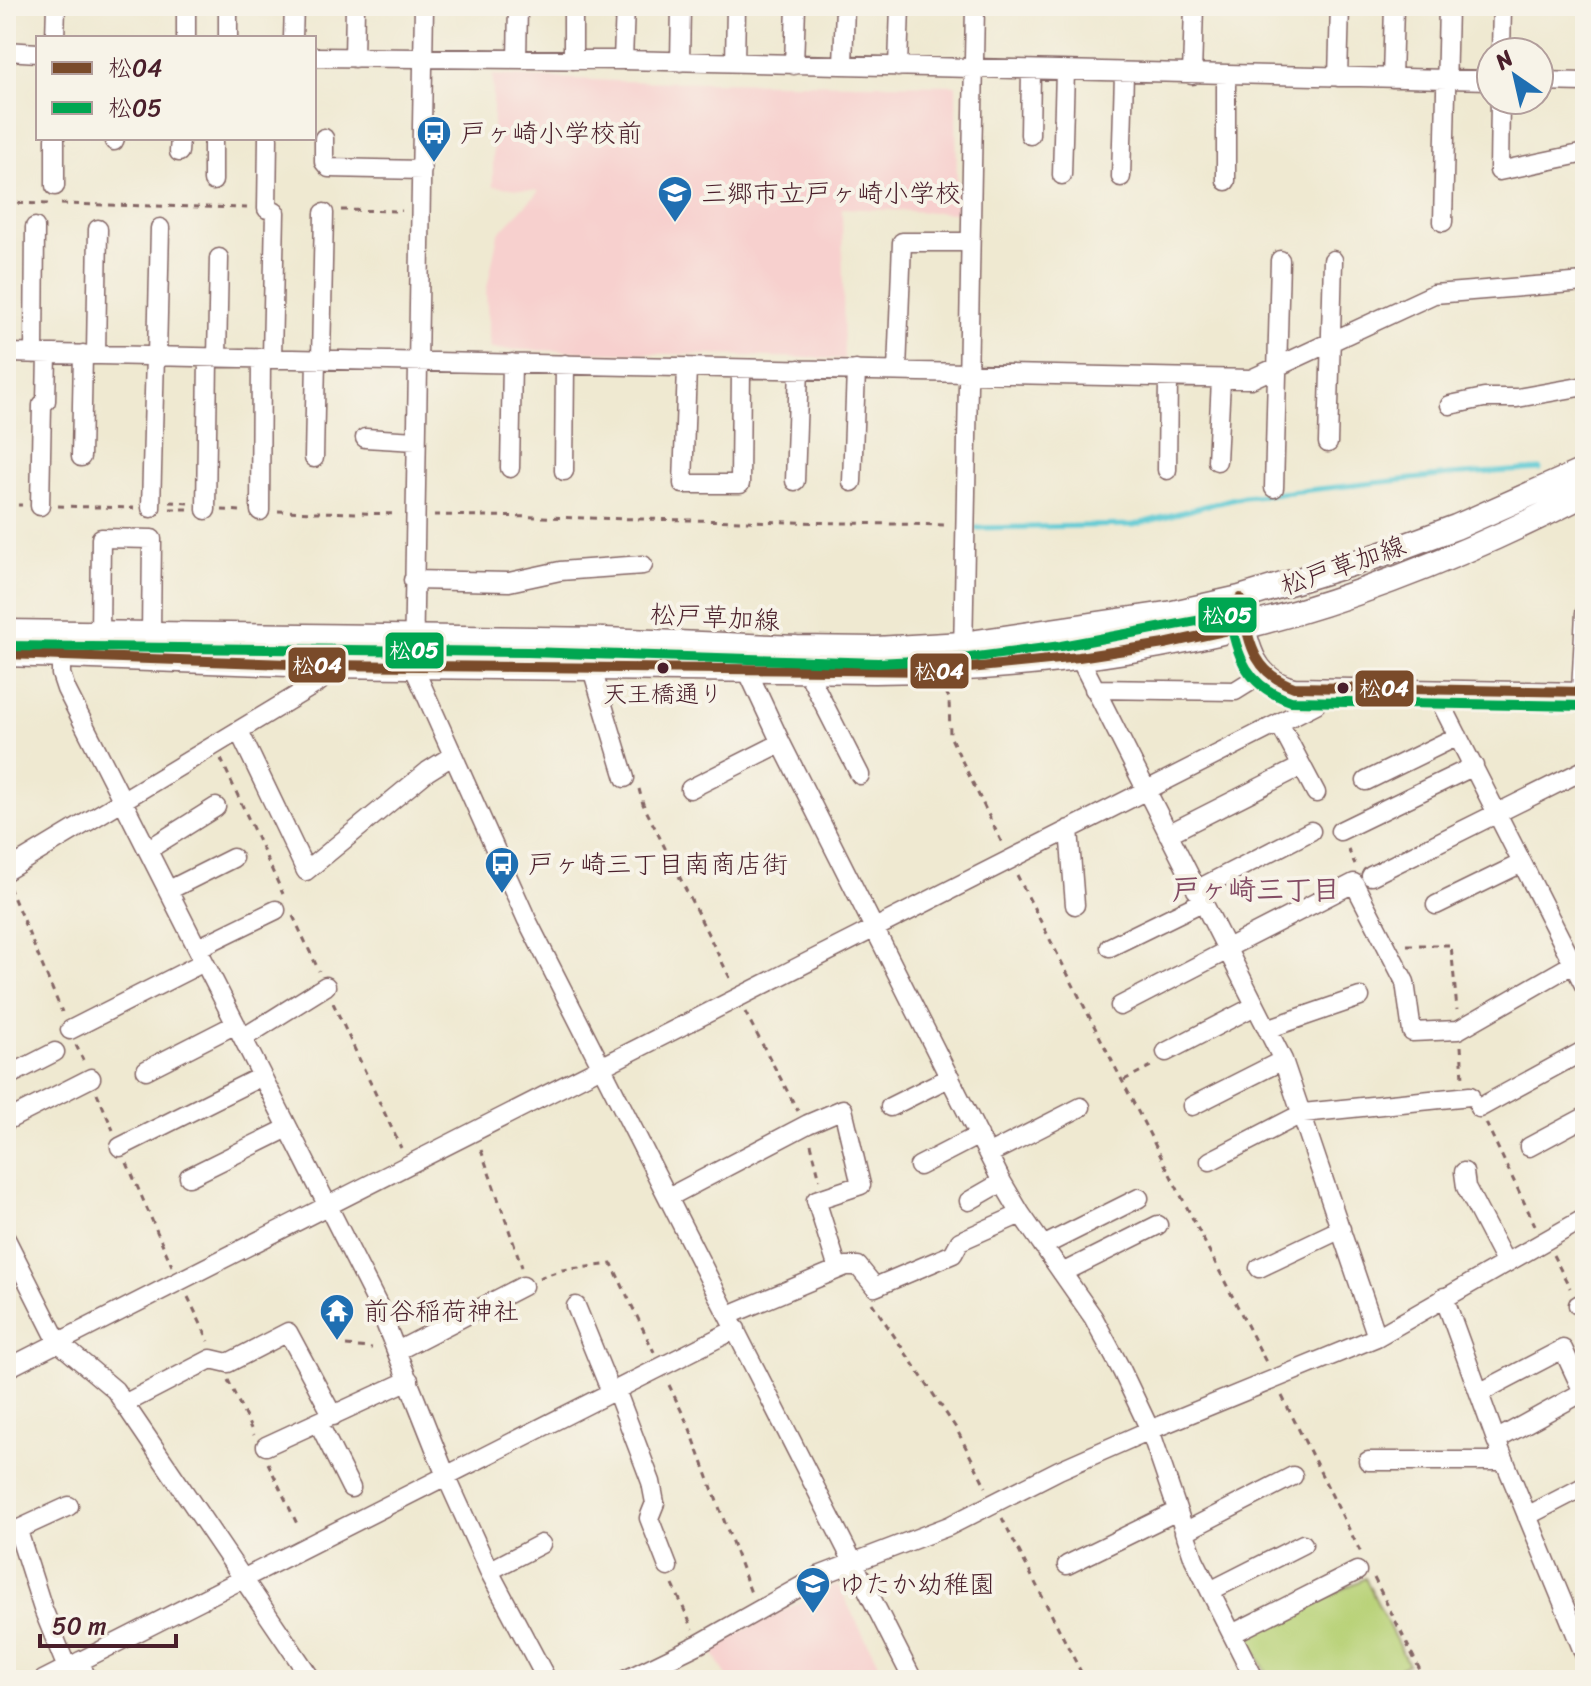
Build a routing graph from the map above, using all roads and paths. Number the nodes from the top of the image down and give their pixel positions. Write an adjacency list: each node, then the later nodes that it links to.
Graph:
1 (56, 6): 21 (street)
2 (186, 6): 22 (street)
3 (228, 6): 23 (street)
4 (294, 6): 24 (street)
5 (355, 6): 29 (street)
6 (424, 6): 30 (street)
7 (518, 6): 31 (street)
8 (573, 6): 32 (street)
9 (625, 6): 33 (street)
10 (681, 6): 34 (street)
11 (736, 6): 35 (street)
12 (796, 6): 36 (street)
13 (845, 6): 37 (street)
14 (900, 6): 38 (street)
15 (975, 6): 39 (street)
16 (1194, 6): 43 (street)
17 (1340, 6): 45 (street)
18 (1394, 6): 46 (street)
19 (1448, 6): 47 (street)
20 (1502, 6): 25 (street)
21 (55, 36)
22 (186, 36)
23 (228, 36)
24 (293, 36)
25 (1501, 36)
26 (6, 51): 27 (street)
27 (36, 53)
28 (316, 57): 29 (street)
29 (354, 58): 30 (street)
30 (423, 59): 31 (street); 58 (street)
31 (517, 59): 32 (street)
32 (573, 60): 33 (street)
33 (623, 60): 34 (street)
34 (680, 62): 35 (street)
35 (735, 63): 36 (street)
36 (794, 65): 37 (street)
37 (843, 65): 38 (street)
38 (898, 67): 39 (street)
39 (973, 68): 40 (street); 72 (street)
40 (1031, 71): 41 (street); 52 (street)
41 (1065, 71): 42 (street); 59 (street)
42 (1124, 74): 43 (street); 60 (street)
43 (1192, 75): 44 (street)
44 (1226, 76): 45 (street); 62 (street)
45 (1338, 77): 46 (street)
46 (1392, 78): 47 (street)
47 (1446, 80): 48 (street); 68 (street)
48 (1475, 80)
49 (1555, 81): 50 (street)
50 (1585, 82)
51 (1500, 116): 57 (street)
52 (1030, 135)
53 (324, 138): 58 (street)
54 (55, 140): 63 (street)
55 (213, 140): 61 (street)
56 (268, 140): 65 (street)
57 (1585, 153)
58 (422, 170): 85 (street)
59 (1062, 175)
60 (1121, 177)
61 (213, 181)
62 (1226, 181)
63 (55, 186)
64 (6, 203): 65 (path)
65 (271, 210): 83 (street)
66 (332, 211): 67 (path); 84 (street)
67 (410, 212)
68 (1443, 222)
69 (35, 227): 79 (street)
70 (160, 228): 81 (street)
71 (98, 229): 80 (street)
72 (970, 242): 93 (street); 94 (street)
73 (219, 258): 82 (street)
74 (1280, 260): 89 (street)
75 (1333, 260): 77 (street)
76 (1585, 282): 77 (street)
77 (1331, 342): 89 (street); 101 (street)
78 (6, 353): 79 (street)
79 (41, 354): 80 (street); 115 (street)
80 (89, 354): 81 (street); 102 (street)
81 (156, 356): 82 (street); 114 (street)
82 (213, 358): 83 (street); 116 (street)
83 (266, 358): 84 (street); 117 (street)
84 (318, 359): 85 (street); 103 (street)
85 (418, 361): 86 (street); 100 (street)
86 (512, 363): 87 (street); 105 (street)
87 (565, 364): 88 (street); 108 (street)
88 (687, 367): 90 (street); 90 (street)
89 (1275, 368): 96 (street); 111 (street)
90 (741, 369): 91 (street)
91 (799, 369): 92 (street); 109 (street)
92 (856, 370): 93 (street); 110 (street)
93 (897, 371): 94 (street)
94 (967, 372): 95 (street); 129 (street)
95 (1168, 378): 96 (street); 106 (street)
96 (1221, 380): 104 (street)
97 (1585, 386): 98 (street)
98 (1450, 405)
99 (365, 438): 100 (street)
100 (416, 441): 118 (street)
101 (1328, 443)
102 (81, 457)
103 (314, 458)
104 (1217, 461)
105 (510, 468)
106 (1167, 470)
107 (1585, 470): 122 (main road, 松戸草加線)
108 (564, 471)
109 (795, 481)
110 (852, 482)
111 (1274, 488)
112 (1584, 497): 124 (main road, 松戸草加線)
113 (6, 505): 115 (path)
114 (151, 505): 115 (path); 116 (path)
115 (40, 506)
116 (206, 506): 117 (path)
117 (260, 511): 118 (path)
118 (414, 515): 119 (path); 121 (street)
119 (954, 525)
120 (643, 565): 121 (street)
121 (413, 580): 128 (street)
122 (1240, 598): 124 (street); 129 (main road, 松戸草加線)
123 (1585, 613): 144 (street)
124 (1247, 626): 132 (main road, 松戸草加線); 139 (street)
125 (6, 632): 126 (main road, 松戸草加線)
126 (100, 634): 127 (main road, 松戸草加線); 127 (street)
127 (151, 634): 128 (main road, 松戸草加線)
128 (412, 638): 129 (main road, 松戸草加線); 134 (street)
129 (963, 644): 137 (street)
130 (6, 654): 131 (main road, 松戸草加線)
131 (61, 655): 133 (main road, 松戸草加線); 160 (street)
132 (1079, 657): 137 (main road, 松戸草加線); 141 (street)
133 (319, 665): 134 (main road, 松戸草加線); 146 (street)
134 (413, 666): 135 (main road, 松戸草加線); 150 (street)
135 (592, 669): 136 (main road, 松戸草加線); 155 (street)
136 (747, 670): 138 (main road, 松戸草加線); 148 (street)
137 (962, 670): 138 (main road, 松戸草加線)
138 (807, 671): 154 (street)
139 (1264, 673): 140 (street); 141 (street)
140 (1328, 688): 143 (street); 145 (street)
141 (1094, 689): 158 (street)
142 (945, 690): 169 (path)
143 (1442, 690): 144 (street); 147 (street)
144 (1583, 692)
145 (1279, 723): 151 (street); 158 (street)
146 (239, 731): 149 (street); 150 (street)
147 (1458, 736): 152 (street); 156 (street)
148 (781, 743): 157 (street); 179 (street)
149 (215, 745): 160 (street); 176 (path)
150 (452, 756): 196 (street)
151 (1302, 766): 159 (street); 166 (street)
152 (1474, 766): 162 (street); 165 (street)
153 (1584, 770): 162 (street)
154 (860, 775)
155 (625, 778)
156 (1366, 781)
157 (690, 789)
158 (1146, 790): 163 (street); 166 (street)
159 (1316, 793)
160 (124, 800): 167 (street); 171 (street)
161 (216, 807): 167 (street)
162 (1498, 813): 170 (street); 172 (street)
163 (1069, 829): 169 (street); 177 (street)
164 (1311, 831): 175 (street)
165 (1340, 831)
166 (1168, 834): 175 (street)
167 (149, 849): 174 (street)
168 (233, 858): 174 (street)
169 (1009, 859): 179 (street); 202 (path)
170 (1522, 863): 178 (street); 183 (street)
171 (6, 871)
172 (1363, 880): 181 (street); 183 (street)
173 (7, 881): 190 (path)
174 (169, 890): 182 (street)
175 (1199, 896): 180 (street); 181 (street)
176 (284, 905): 182 (street); 184 (path)
177 (1075, 905)
178 (1436, 905)
179 (874, 928): 196 (street); 200 (street)
180 (1110, 947)
181 (1227, 949): 187 (street); 188 (street)
182 (201, 955): 190 (street); 191 (street)
183 (1573, 964): 185 (street)
184 (326, 986): 191 (street); 215 (path)
185 (1585, 987)
186 (1360, 997): 189 (street)
187 (1120, 1006)
188 (1255, 1006): 189 (street); 194 (street)
189 (1267, 1029): 195 (street)
190 (70, 1030): 201 (path)
191 (240, 1031): 197 (street); 198 (street)
192 (1585, 1050): 206 (street)
193 (55, 1052): 199 (street)
194 (1166, 1052): 202 (path)
195 (1283, 1060): 203 (street); 206 (street)
196 (603, 1066): 210 (street); 221 (street)
197 (146, 1070)
198 (262, 1076): 209 (street); 212 (street)
199 (6, 1077)
200 (950, 1077): 204 (street); 211 (street)
201 (91, 1078): 208 (street); 212 (path)
202 (1122, 1081): 248 (path)
203 (1192, 1106)
204 (890, 1107)
205 (1081, 1107): 214 (street)
206 (1303, 1113): 216 (street); 228 (street)
207 (1585, 1117): 213 (street)
208 (6, 1121)
209 (288, 1128): 219 (street); 224 (street)
210 (474, 1131): 224 (street); 235 (path)
211 (979, 1135): 214 (street); 217 (street)
212 (120, 1147): 236 (path)
213 (1529, 1147)
214 (989, 1154): 220 (street)
215 (404, 1156)
216 (1210, 1161)
217 (919, 1166)
218 (1464, 1172): 231 (street)
219 (189, 1177)
220 (1002, 1182): 223 (street); 225 (street)
221 (669, 1197): 233 (street); 239 (street)
222 (1139, 1198): 230 (street)
223 (969, 1201)
224 (328, 1205): 236 (street); 244 (street)
225 (1021, 1214): 230 (street); 233 (street)
226 (1585, 1218): 231 (street)
227 (1158, 1225): 234 (street)
228 (1341, 1229): 232 (street); 240 (street)
229 (6, 1239): 241 (street)
230 (1043, 1246): 234 (street)
231 (1505, 1262): 237 (street)
232 (1259, 1268)
233 (838, 1269): 239 (street)
234 (1062, 1273): 254 (street)
235 (524, 1278): 244 (street); 246 (path)
236 (180, 1281): 241 (street); 245 (path)
237 (1444, 1297): 240 (street); 251 (street)
238 (576, 1306): 250 (street)
239 (732, 1322): 246 (street); 271 (street)
240 (1377, 1337): 248 (street)
241 (58, 1342): 247 (street); 252 (street)
242 (346, 1346): 243 (path)
243 (372, 1348)
244 (397, 1351): 249 (street)
245 (219, 1361): 252 (street); 253 (street); 256 (path)
246 (661, 1367): 250 (street); 278 (path)
247 (6, 1369)
248 (1273, 1378): 254 (street); 273 (path)
249 (409, 1380): 253 (street); 259 (street)
250 (613, 1391): 259 (street); 274 (street)
251 (1479, 1393): 255 (street); 255 (street)
252 (124, 1404): 276 (street)
253 (326, 1419): 256 (street); 262 (street)
254 (1150, 1430): 264 (street); 271 (street)
255 (1496, 1440): 258 (street)
256 (262, 1447): 270 (path)
257 (1368, 1461): 258 (street)
258 (1505, 1461): 265 (street)
259 (446, 1476): 270 (street); 275 (street)
260 (1293, 1476): 266 (street)
261 (1585, 1486): 265 (street)
262 (351, 1488)
263 (69, 1506): 267 (street)
264 (1177, 1511): 266 (street); 272 (street)
265 (1527, 1516): 281 (street)
266 (1184, 1532): 277 (street)
267 (12, 1533): 282 (street)
268 (541, 1544): 275 (street)
269 (1303, 1544): 277 (street)
270 (307, 1546): 276 (street)
271 (853, 1561): 278 (street); 288 (street)
272 (1067, 1565)
273 (1363, 1565): 279 (street); 290 (path)
274 (668, 1567): 280 (path)
275 (489, 1571): 286 (street)
276 (244, 1579): 282 (street); 285 (street)
277 (1210, 1591): 279 (street)
278 (757, 1610): 280 (street)
279 (1232, 1634): 289 (street)
280 (699, 1644): 287 (street)
281 (1585, 1656)
282 (74, 1664): 283 (street); 284 (street)
283 (43, 1680)
284 (87, 1680)
285 (312, 1680)
286 (547, 1680)
287 (625, 1680)
288 (913, 1680)
289 (1255, 1680)
290 (1425, 1680)

